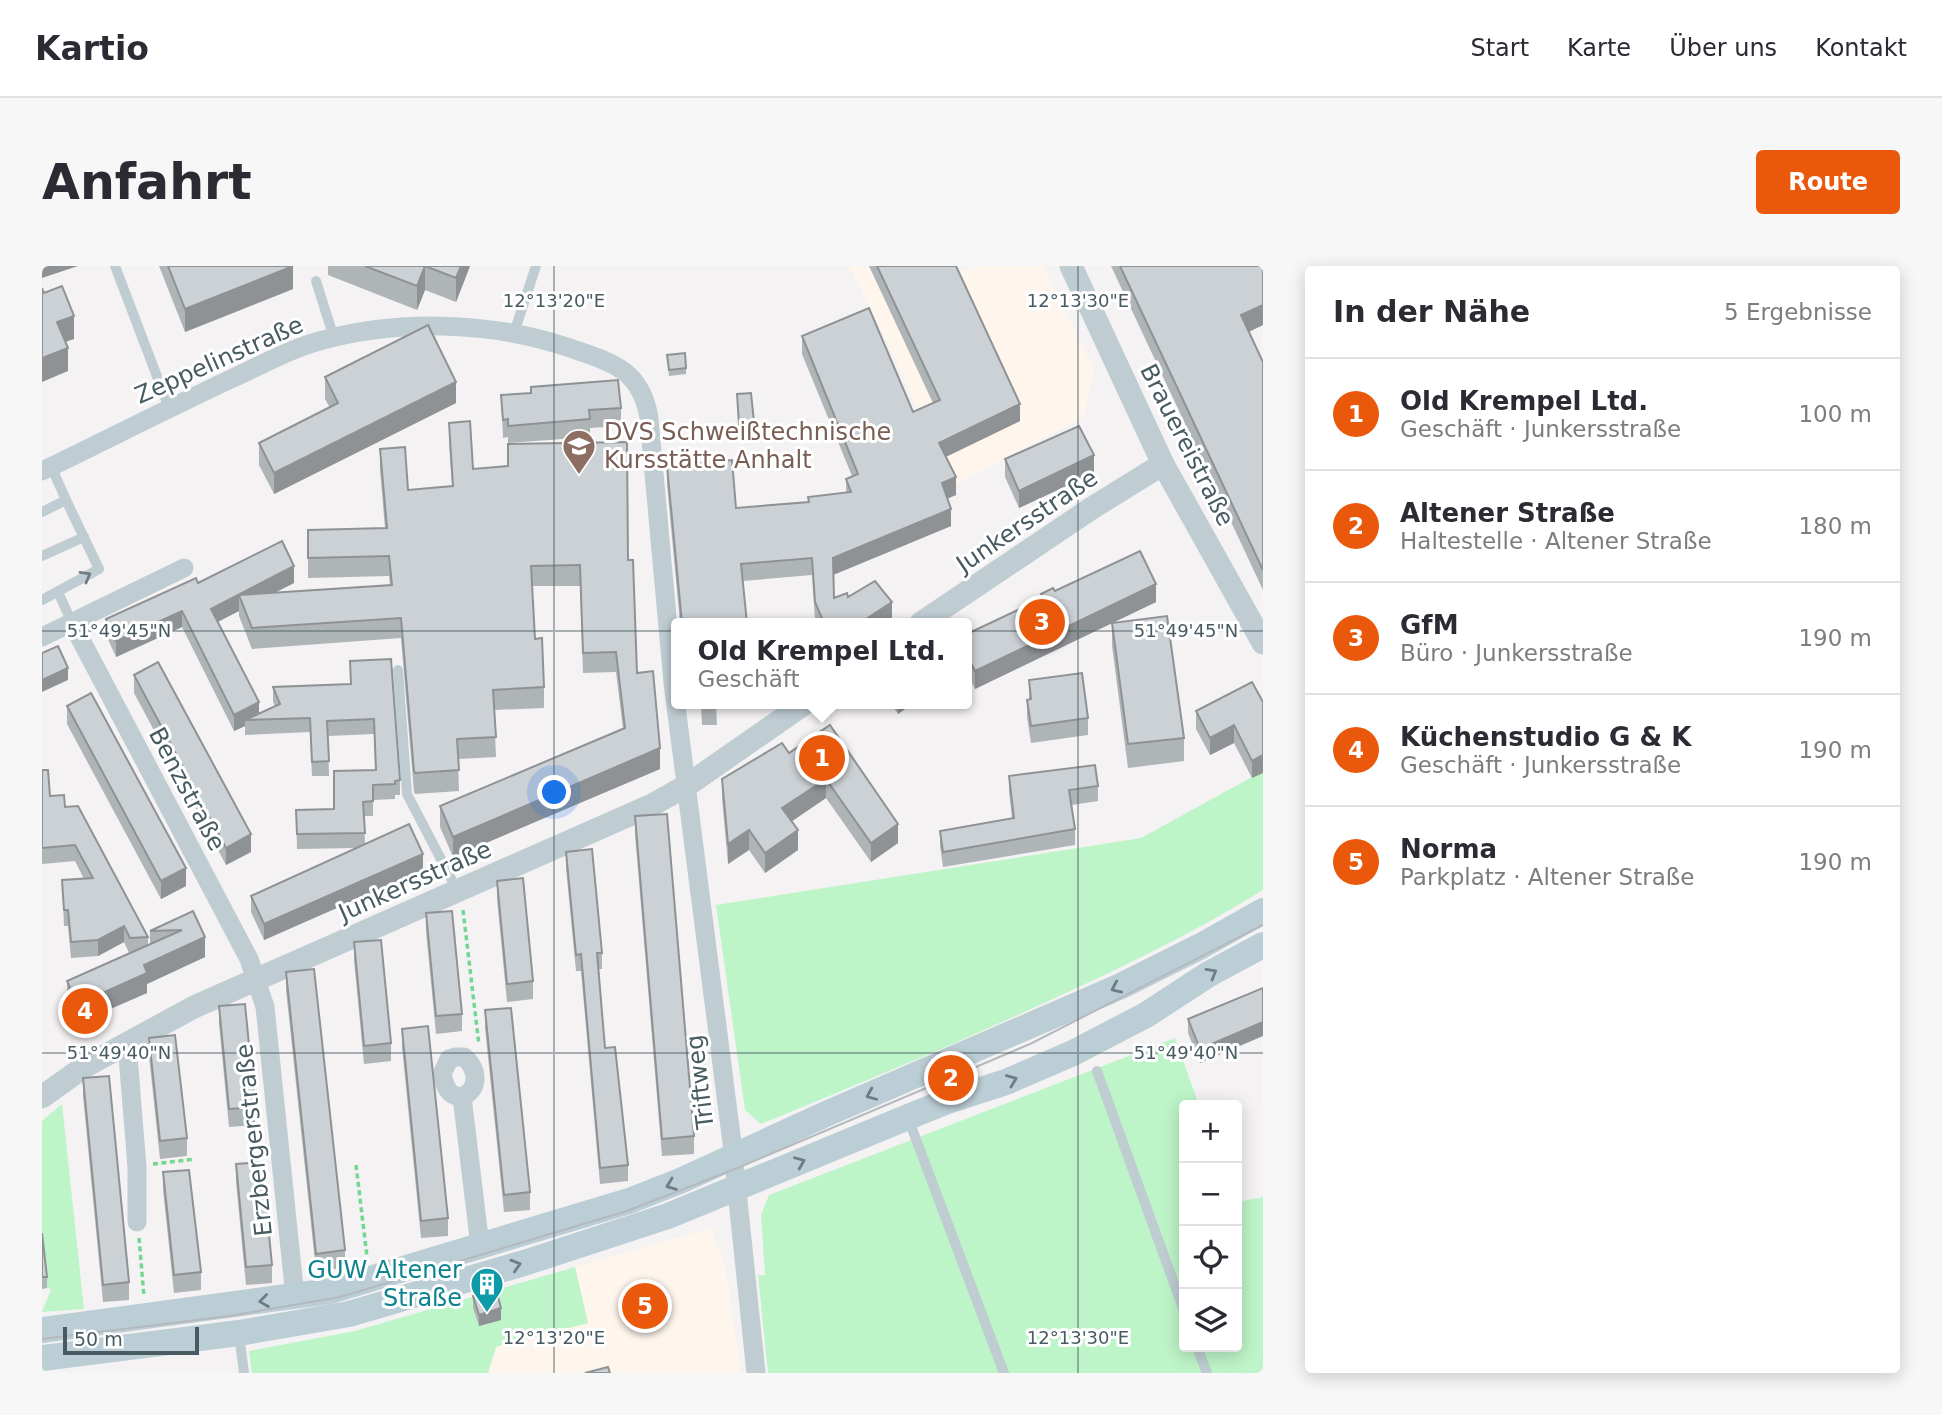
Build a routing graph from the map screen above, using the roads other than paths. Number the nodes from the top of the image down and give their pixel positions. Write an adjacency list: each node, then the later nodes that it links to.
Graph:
1 (115, 266): 7 (lane)
2 (536, 266): 5 (lane)
3 (1071, 266): 8 (street, Brauereistraße)
4 (316, 281): 6 (lane)
5 (514, 333): 6 (street, Zeppelinstraße); 21 (street, Zeppelinstraße)
6 (334, 338): 7 (street, Zeppelinstraße)
7 (169, 408): 9 (street, Zeppelinstraße)
8 (1163, 464): 17 (street, Junkersstraße); 20 (street, Brauereistraße)
9 (47, 468): 10 (lane)
10 (66, 500): 11 (lane); 12 (lane)
11 (42, 512)
12 (84, 537): 13 (lane); 15 (lane, one-way to 12)
13 (42, 556)
14 (184, 568): 18 (street)
15 (58, 592): 16 (lane); 18 (lane)
16 (42, 600)
17 (928, 618)
18 (72, 623): 19 (street); 29 (street, Benzstraße)
19 (42, 637)
20 (1263, 643)
21 (671, 661)
22 (398, 670): 26 (lane)
23 (676, 709): 25 (street, Zeppelinstraße)
24 (797, 709): 25 (street, Junkersstraße)
25 (686, 786): 26 (street, Junkersstraße); 35 (street, Triftweg)
26 (457, 890): 29 (street, Junkersstraße)
27 (1263, 911): 35 (main road, one-way to 35)
28 (1263, 945): 34 (main road, one-way to 28)
29 (257, 978): 30 (street, Junkersstraße); 39 (street, Erzbergerstraße)
30 (127, 1044): 32 (street, Junkersstraße); 37 (street)
31 (1097, 1071): 40 (lane)
32 (42, 1097)
33 (462, 1097): 33 (street); 38 (street)
34 (908, 1117): 36 (main road, one-way to 34); 47 (lane)
35 (733, 1158): 36 (street, Triftweg); 38 (main road, one-way to 38)
36 (737, 1189): 42 (main road, one-way to 36); 46 (street, Triftweg)
37 (137, 1222)
38 (480, 1246): 39 (main road)
39 (295, 1297): 41 (main road, one-way to 41)
40 (1179, 1297)
41 (42, 1330)
42 (239, 1333): 44 (main road); 45 (lane)
43 (1199, 1352): 48 (lane)
44 (42, 1358)
45 (244, 1373)
46 (756, 1373)
47 (1004, 1373)
48 (1207, 1373)

